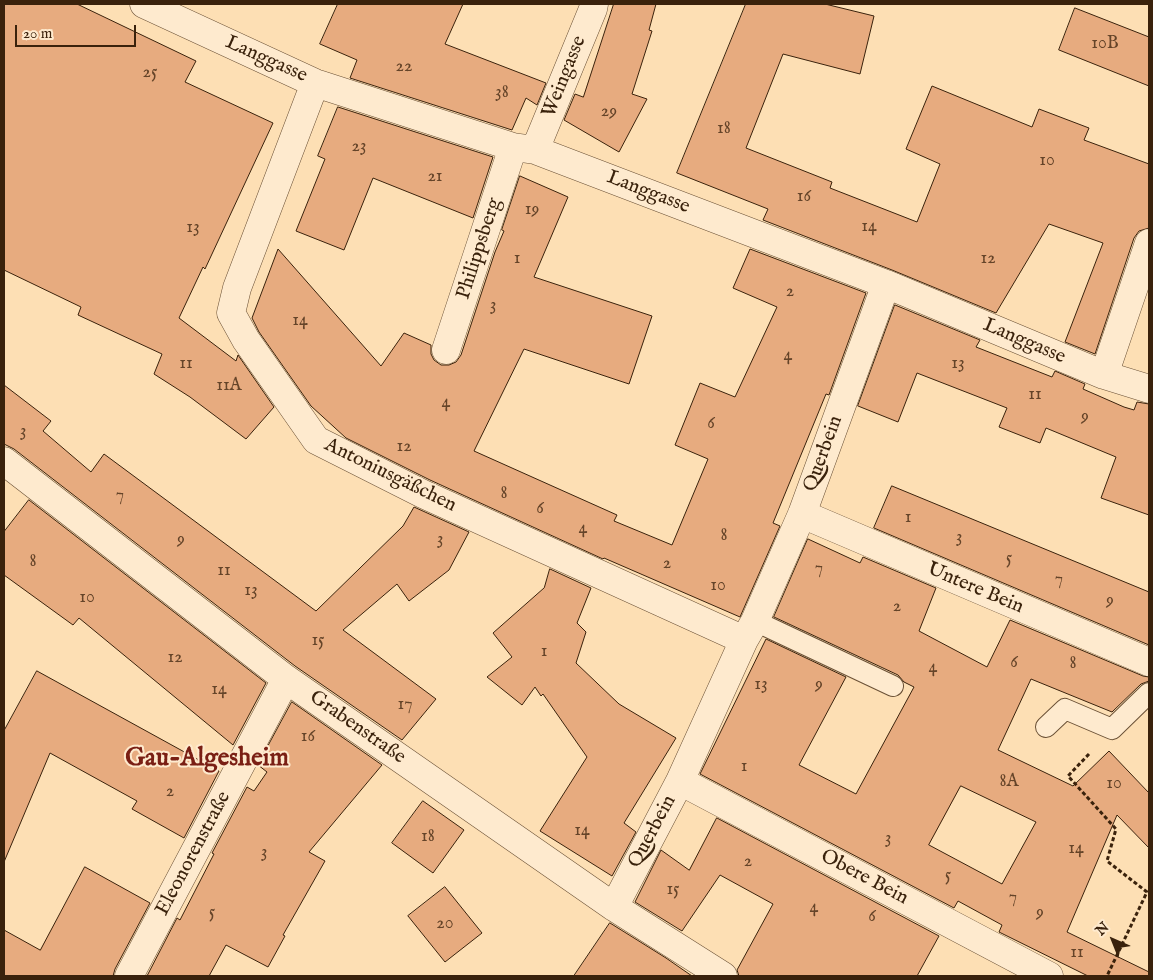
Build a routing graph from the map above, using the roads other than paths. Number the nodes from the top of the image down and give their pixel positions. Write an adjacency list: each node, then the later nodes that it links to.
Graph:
1 (594, 4): 4 (street, Weingasse)
2 (155, 6): 3 (street, Langgasse)
3 (316, 83): 4 (street, Langgasse); 12 (street, Antoniusgäßchen)
4 (524, 149): 6 (street, Langgasse); 7 (street, Philippsberg)
5 (1149, 243): 8 (street)
6 (886, 284): 8 (street, Langgasse); 11 (street, Querbein)
7 (446, 350)
8 (1104, 375): 9 (street, Langgasse)
9 (1149, 389)
10 (4, 461): 14 (street, Grabenstraße)
11 (802, 514): 12 (street, Querbein); 13 (street, Untere Bein)
12 (750, 630): 15 (lane); 18 (street, Querbein)
13 (1149, 662)
14 (286, 679): 19 (street, Grabenstraße); 20 (street, Eleonorenstraße)
15 (893, 686)
16 (1149, 693): 17 (lane)
17 (1046, 727)
18 (680, 781): 19 (street, Querbein); 22 (street, Obere Bein)
19 (614, 907): 21 (street, Grabenstraße)
20 (129, 976)
21 (723, 976)
22 (1049, 976)

